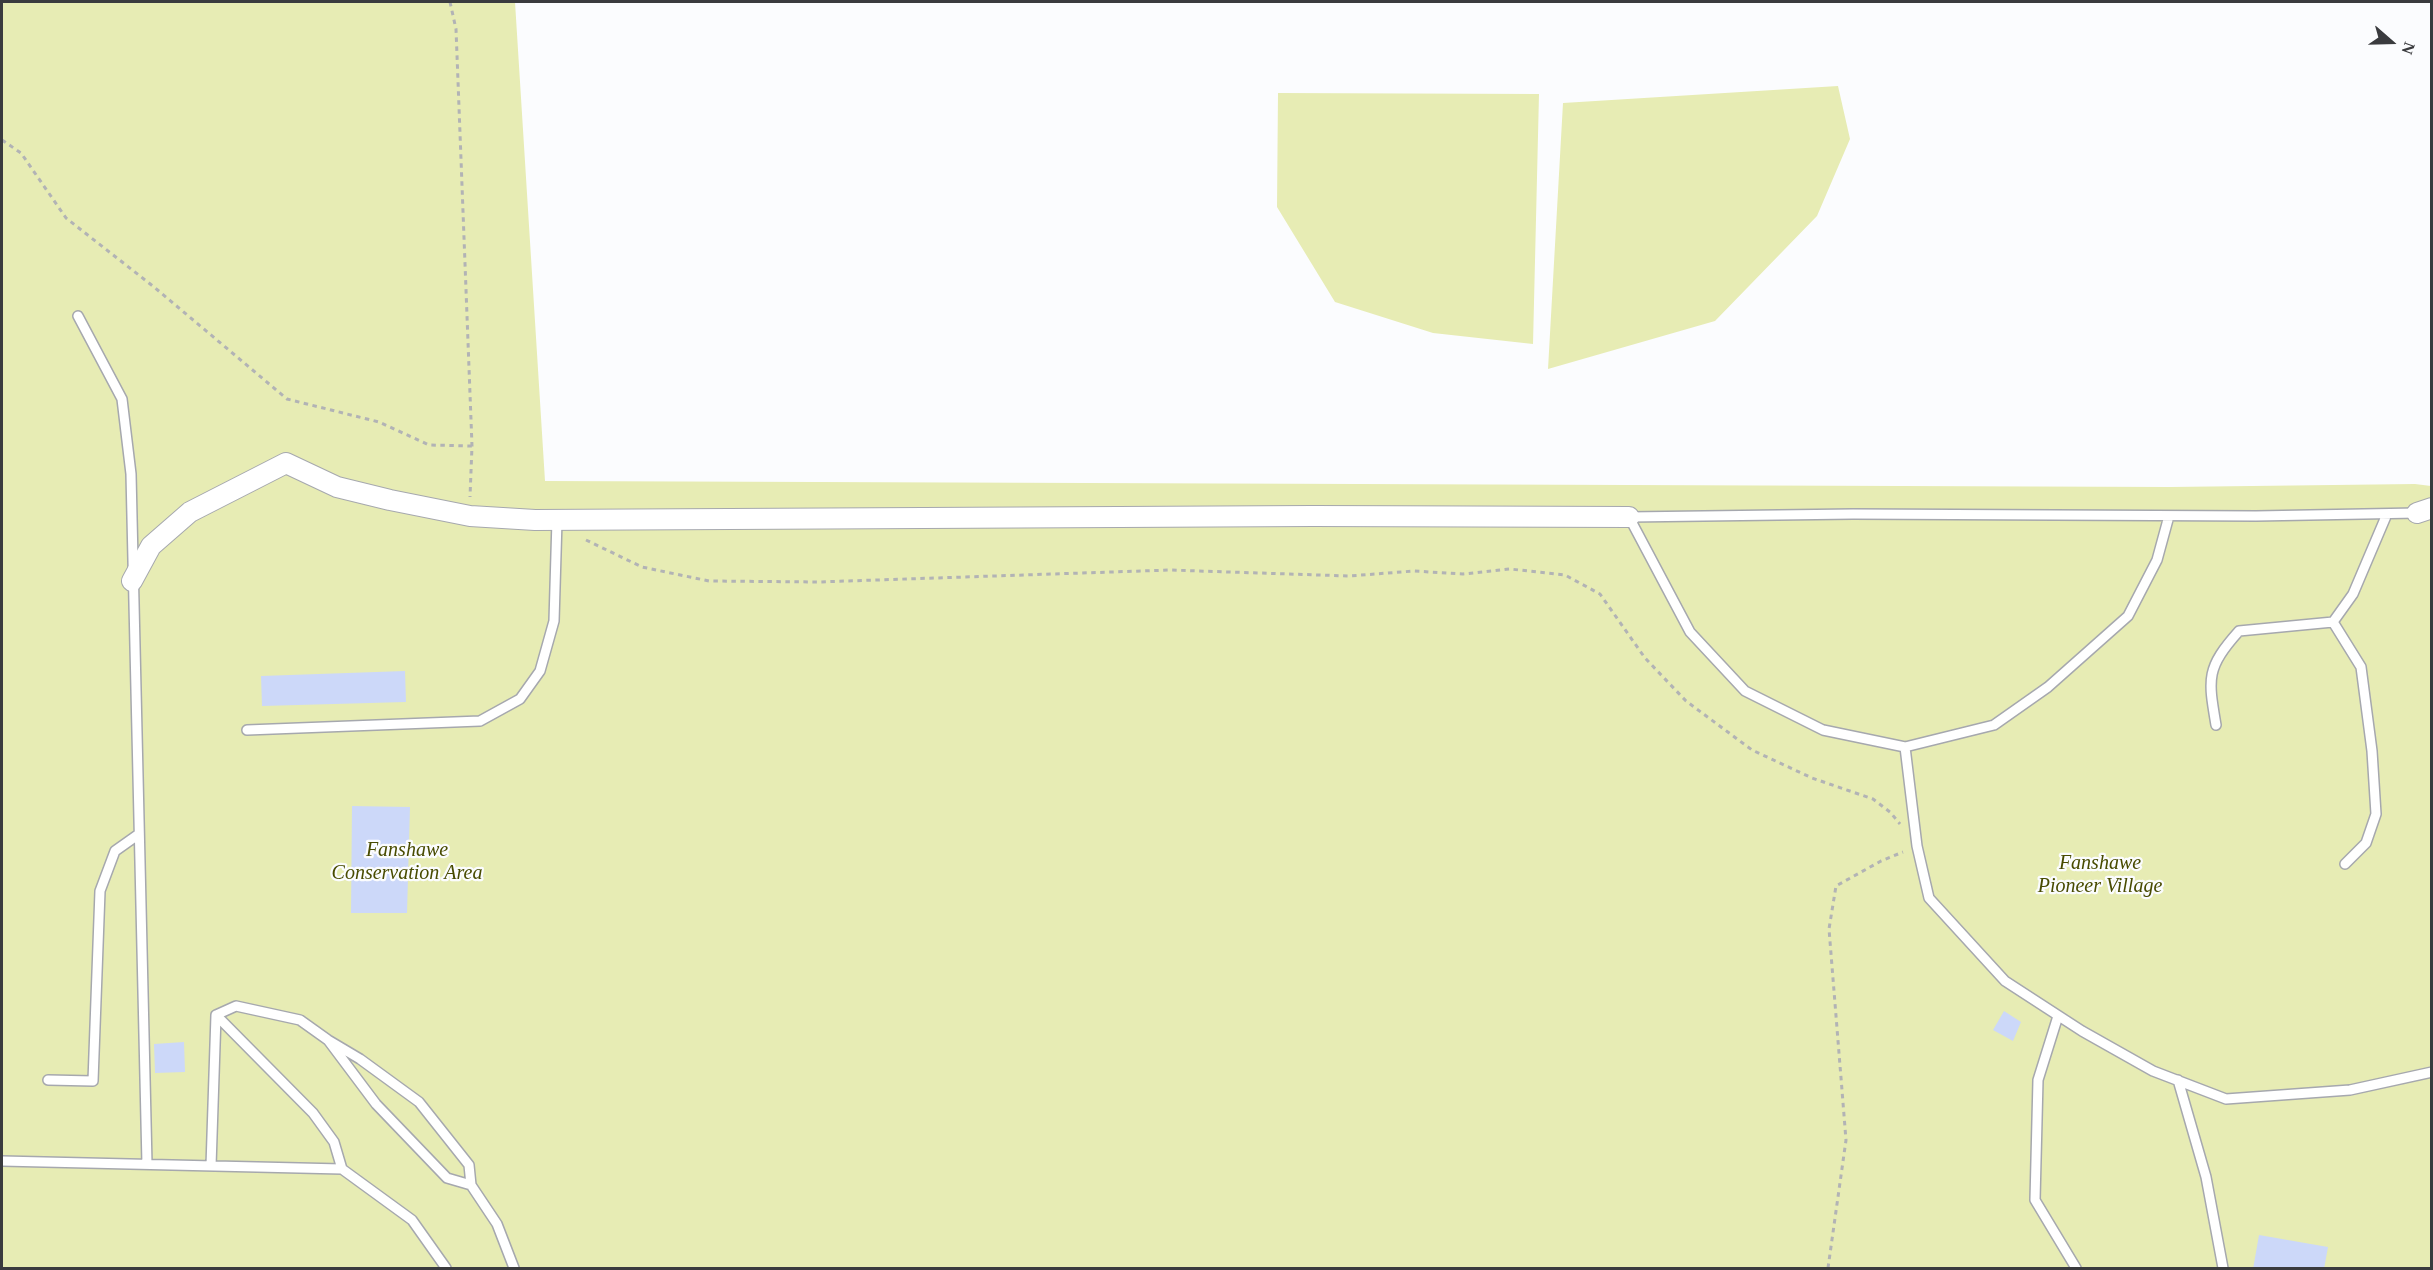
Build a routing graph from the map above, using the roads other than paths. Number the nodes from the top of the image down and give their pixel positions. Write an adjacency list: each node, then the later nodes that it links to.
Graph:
1 (78, 316): 7 (lane)
2 (2424, 510): 3 (lane)
3 (2387, 514): 4 (lane); 8 (lane)
4 (2169, 516): 5 (lane); 11 (lane)
5 (1629, 517): 6 (street); 11 (lane)
6 (557, 520): 7 (street); 10 (lane)
7 (132, 581): 12 (lane)
8 (2333, 622): 9 (lane); 13 (lane)
9 (2216, 725)
10 (247, 730)
11 (1905, 747): 15 (lane)
12 (139, 834): 18 (lane); 21 (lane)
13 (2345, 864)
14 (216, 1015): 16 (lane); 22 (lane); 23 (lane)
15 (2058, 1016): 19 (lane); 27 (lane)
16 (328, 1040): 24 (lane); 24 (lane)
17 (2432, 1072): 19 (lane)
18 (48, 1080)
19 (2178, 1080): 28 (lane)
20 (2, 1161): 21 (lane)
21 (147, 1164): 22 (lane)
22 (211, 1166): 23 (lane)
23 (342, 1169): 25 (lane)
24 (471, 1185): 26 (lane)
25 (446, 1269)
26 (514, 1269)
27 (2076, 1269)
28 (2223, 1269)

